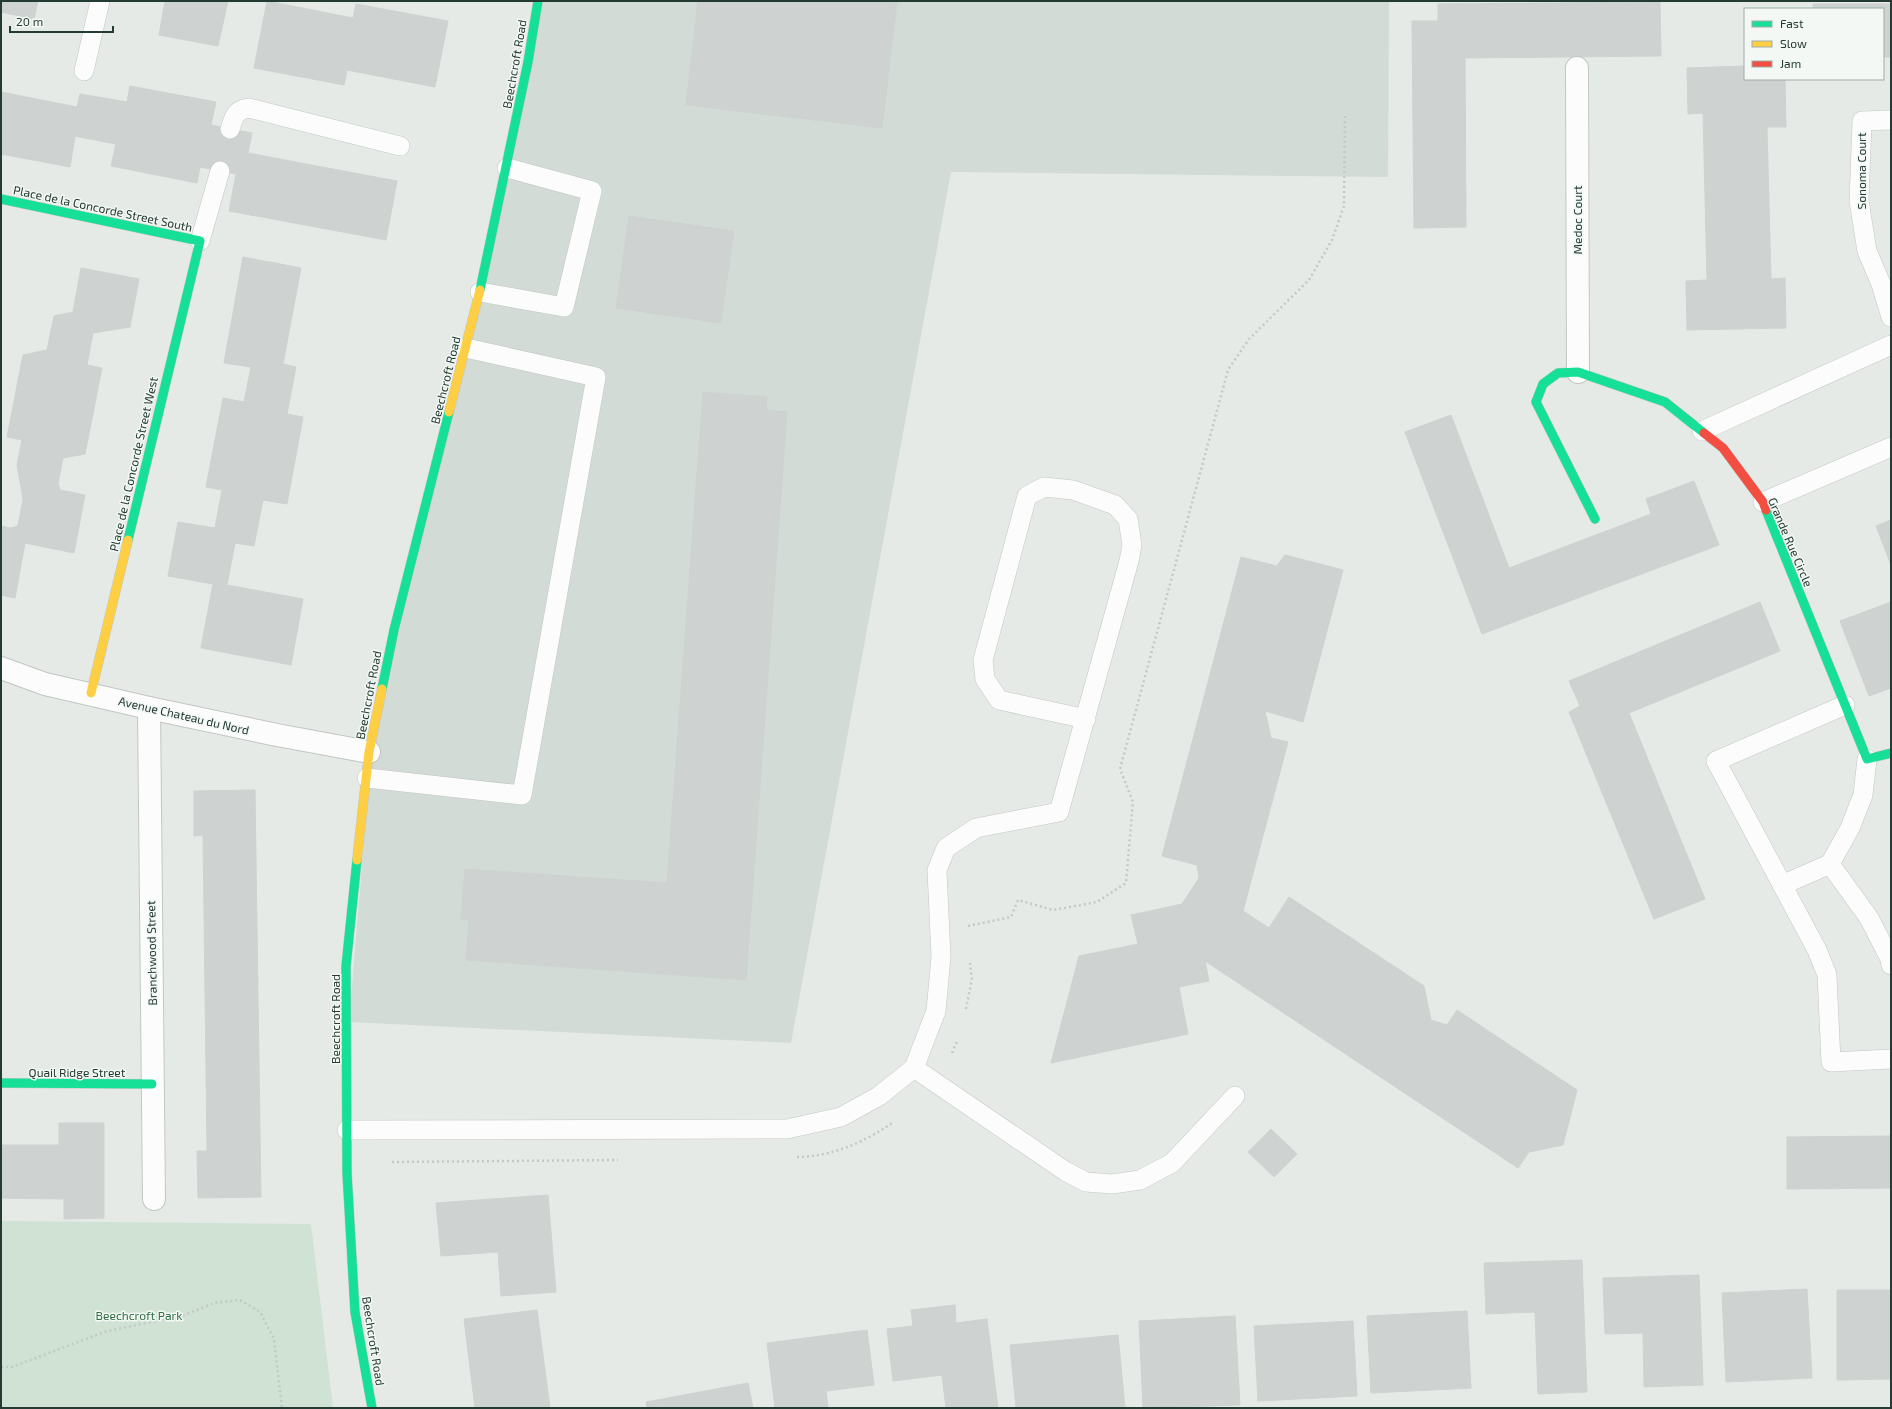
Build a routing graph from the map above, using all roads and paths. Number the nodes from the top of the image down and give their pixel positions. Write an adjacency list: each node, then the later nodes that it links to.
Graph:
1 (100, 1): 4 (lane)
2 (538, 1): 9 (street, Beechcroft Road)
3 (1577, 68): 17 (street, Medoc Court)
4 (84, 71)
5 (1345, 115): 33 (path)
6 (1891, 120): 14 (lane, Sonoma Court)
7 (230, 128): 8 (lane)
8 (400, 146)
9 (507, 168): 13 (street, Beechcroft Road); 13 (lane)
10 (220, 171): 12 (lane)
11 (1, 199): 12 (street, Place de la Concorde Street South)
12 (200, 242): 23 (street, Place de la Concorde Street West)
13 (480, 292): 16 (street, Beechcroft Road)
14 (1891, 317)
15 (1891, 345): 18 (lane)
16 (466, 348): 27 (street, Beechcroft Road); 30 (lane)
17 (1578, 372): 18 (street, Grande Rue Circle); 21 (street, Grande Rue Circle)
18 (1702, 431): 20 (street, Grande Rue Circle)
19 (1891, 447): 20 (lane)
20 (1763, 502): 24 (street, Grande Rue Circle)
21 (1595, 518)
22 (1, 668): 23 (street, Avenue Chateau du Nord)
23 (91, 693): 25 (street, Avenue Chateau du Nord)
24 (1845, 705): 29 (street, Grande Rue Circle); 32 (lane)
25 (149, 708): 27 (street, Avenue Chateau du Nord); 42 (street, Branchwood Street)
26 (1086, 719): 26 (lane); 40 (lane)
27 (369, 752): 30 (street, Beechcroft Road)
28 (1891, 753): 29 (street)
29 (1867, 759): 31 (lane)
30 (367, 778): 44 (street, Beechcroft Road)
31 (1830, 864): 32 (lane); 35 (lane)
32 (1782, 885): 39 (lane)
33 (965, 927)
34 (969, 957): 36 (path)
35 (1891, 965)
36 (965, 1013)
37 (959, 1035): 38 (path)
38 (951, 1055)
39 (1891, 1059)
40 (914, 1068): 43 (lane); 44 (lane)
41 (1, 1083): 42 (street, Quail Ridge Street)
42 (152, 1084): 45 (street, Branchwood Street)
43 (1235, 1096)
44 (347, 1130): 48 (street, Beechcroft Road)
45 (154, 1198)
46 (1, 1368): 47 (path)
47 (282, 1408)
48 (372, 1408)

